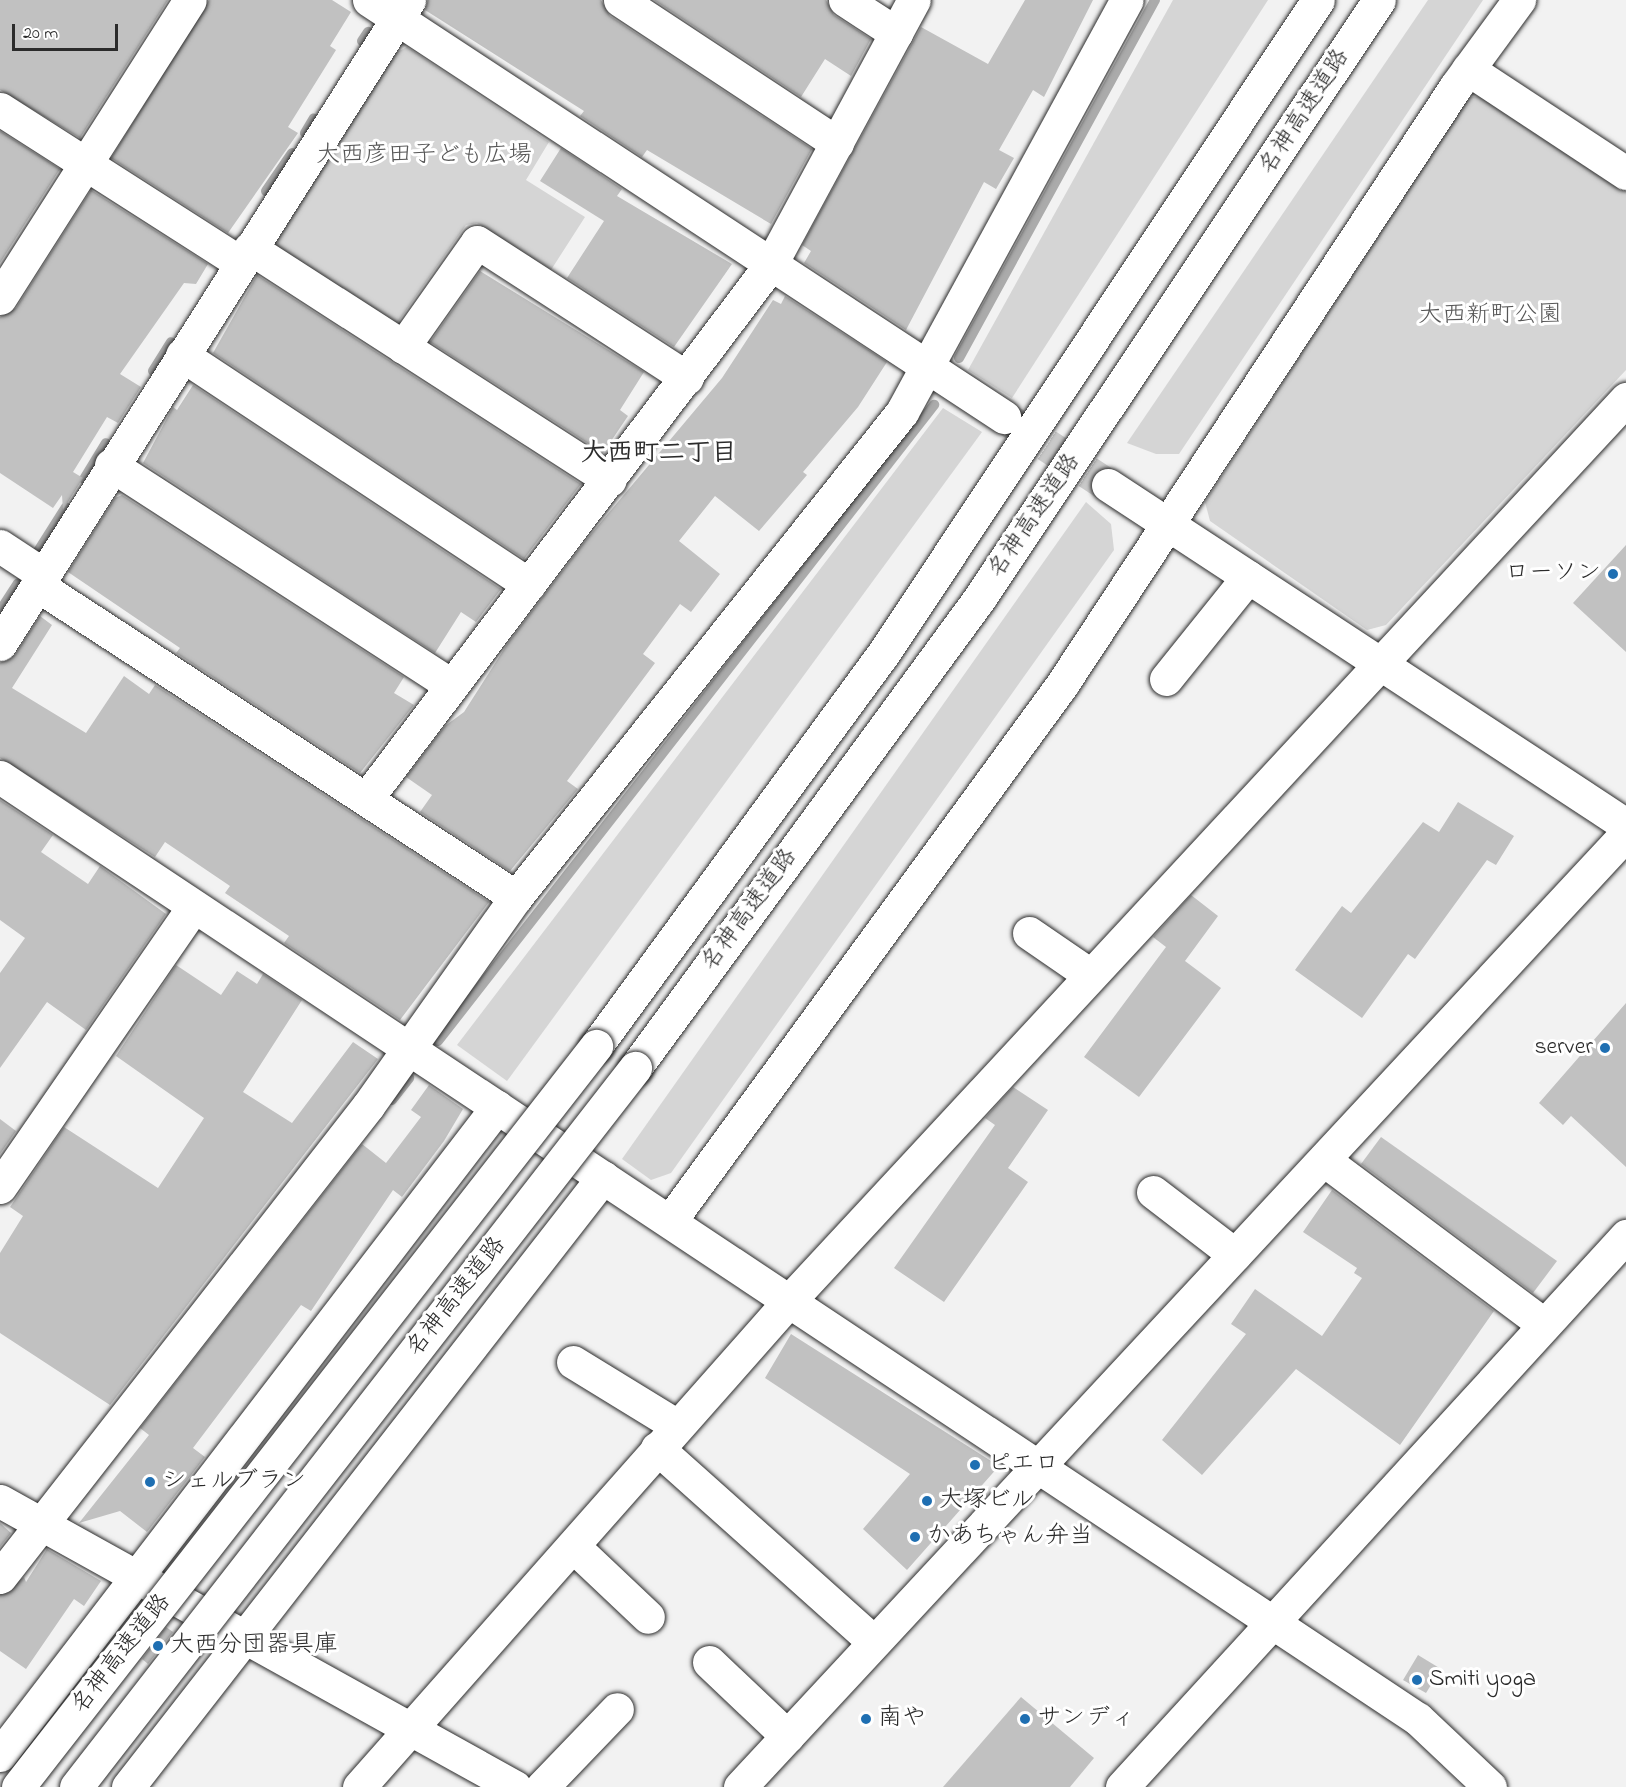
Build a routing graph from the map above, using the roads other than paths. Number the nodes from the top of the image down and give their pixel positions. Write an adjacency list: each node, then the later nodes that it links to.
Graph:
1 (190, 0): 15 (main road)
2 (369, 0): 10 (main road)
3 (620, 0): 14 (main road)
4 (845, 0): 11 (main road)
5 (914, 0): 11 (main road)
6 (1127, 0): 22 (main road)
7 (1318, 0): 74 (main road, 名神高速道路, bridge)
8 (1379, 0): 75 (main road, 名神高速道路, bridge)
9 (1519, 0): 12 (main road)
10 (404, 9): 17 (main road); 18 (main road)
11 (896, 33): 14 (main road)
12 (1468, 69): 16 (main road); 29 (main road)
13 (0, 109): 15 (main road)
14 (837, 142): 18 (main road)
15 (86, 163): 17 (main road); 19 (main road)
16 (1626, 173)
17 (245, 255): 20 (main road); 21 (main road)
18 (771, 264): 22 (main road); 23 (main road)
19 (0, 298)
20 (403, 347): 23 (main road); 27 (main road)
21 (182, 355): 26 (main road); 33 (main road)
22 (927, 366): 25 (main road); 42 (main road)
23 (687, 378): 27 (main road)
24 (1626, 399): 35 (main road)
25 (1004, 417)
26 (111, 465): 32 (main road); 37 (main road)
27 (610, 480): 33 (main road)
28 (1108, 485): 29 (main road)
29 (1165, 523): 31 (main road); 52 (main road)
30 (0, 546): 32 (main road)
31 (1248, 577): 35 (main road); 36 (main road)
32 (40, 580): 34 (main road); 39 (main road)
33 (529, 585): 37 (main road)
34 (0, 644)
35 (1379, 663): 40 (main road); 45 (main road)
36 (1166, 679)
37 (452, 686): 39 (main road)
38 (0, 777): 43 (main road)
39 (367, 798): 42 (main road)
40 (1626, 825)
41 (1626, 834): 48 (main road)
42 (516, 897): 46 (main road)
43 (194, 906): 46 (main road); 50 (main road)
44 (1029, 933): 45 (main road)
45 (1090, 975): 55 (main road)
46 (407, 1048): 47 (main road); 61 (main road)
47 (497, 1107): 49 (main road); 64 (main road)
48 (1324, 1160): 54 (main road); 56 (main road)
49 (603, 1177): 52 (main road); 67 (main road)
50 (0, 1187)
51 (1153, 1192): 54 (main road)
52 (670, 1221): 55 (main road)
53 (1626, 1236): 56 (main road)
54 (1235, 1255): 59 (main road)
55 (789, 1301): 58 (main road); 59 (main road)
56 (1543, 1324): 66 (main road)
57 (573, 1362): 58 (main road)
58 (666, 1437): 62 (main road); 68 (main road)
59 (1038, 1466): 66 (main road); 68 (main road)
60 (0, 1500): 61 (main road)
61 (42, 1524): 63 (main road); 64 (main road)
62 (573, 1546): 65 (main road); 71 (main road)
63 (0, 1577)
64 (139, 1579): 67 (main road); 73 (main road)
65 (648, 1617)
66 (1271, 1621): 81 (main road); 82 (main road)
67 (245, 1637): 71 (main road); 76 (main road)
68 (874, 1642): 72 (main road)
69 (709, 1662): 72 (main road)
70 (617, 1709): 79 (main road)
71 (409, 1730): 77 (main road); 78 (main road)
72 (787, 1736): 80 (main road)
73 (0, 1755)
74 (18, 1787)
75 (76, 1787)
76 (129, 1787)
77 (358, 1787)
78 (515, 1787)
79 (542, 1787)
80 (740, 1787)
81 (1122, 1787)
82 (1489, 1787)

